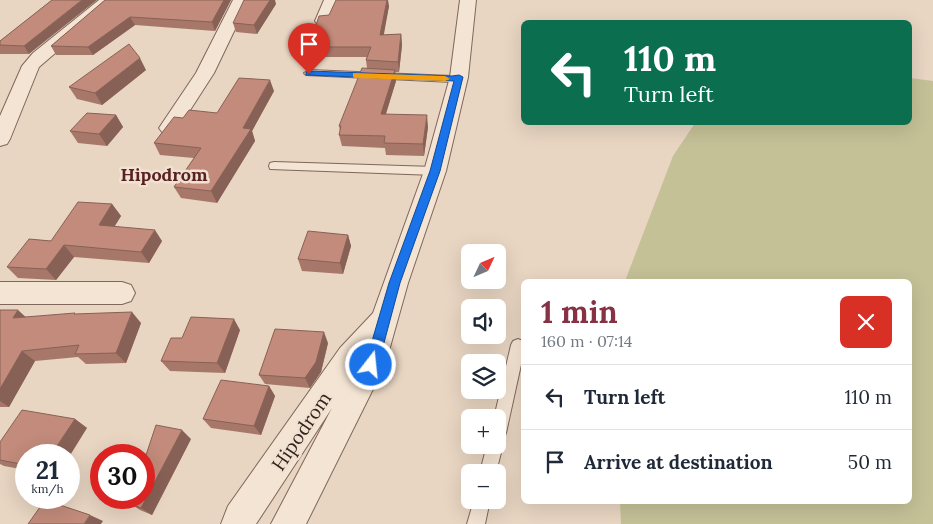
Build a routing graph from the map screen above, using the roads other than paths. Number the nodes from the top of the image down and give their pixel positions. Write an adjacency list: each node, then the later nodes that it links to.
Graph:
1 (109, 0): 9 (street)
2 (241, 0): 8 (street)
3 (332, 0): 5 (street)
4 (468, 0): 7 (street, Hipodrom)
5 (323, 20)
6 (309, 74): 7 (lane)
7 (459, 77): 11 (street, Hipodrom)
8 (169, 128)
9 (0, 139)
10 (274, 166): 11 (lane)
11 (435, 171): 14 (street, Hipodrom)
12 (122, 293): 13 (street)
13 (0, 294)
14 (385, 316): 18 (street, Hipodrom); 19 (street, Hipodrom)
15 (518, 345): 16 (lane)
16 (503, 409)
17 (480, 509): 20 (lane)
18 (238, 524)
19 (288, 524)
20 (476, 524)

